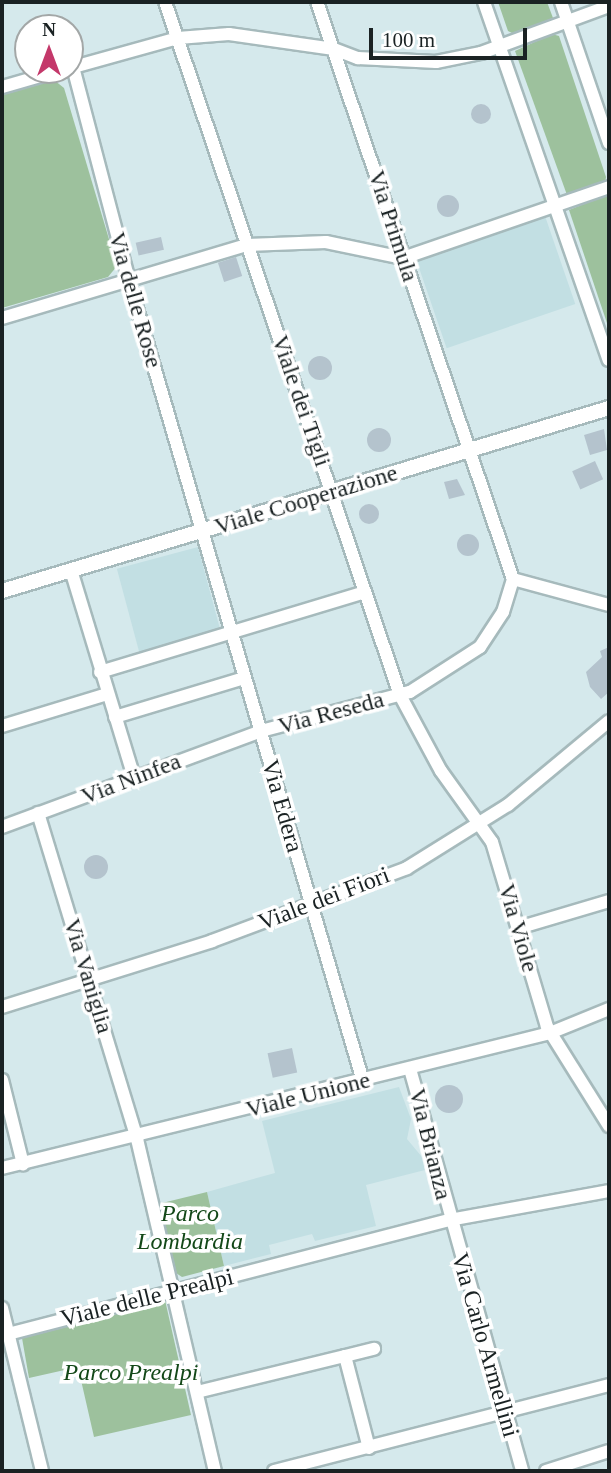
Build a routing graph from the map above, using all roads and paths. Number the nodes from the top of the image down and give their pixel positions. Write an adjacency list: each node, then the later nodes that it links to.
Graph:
1 (165, 2): 7 (street, Viale dei Tigli)
2 (317, 2): 9 (street, Via Primula)
3 (484, 2): 8 (street)
4 (561, 2): 6 (street)
5 (609, 6): 6 (street)
6 (568, 22): 8 (street); 12 (street)
7 (178, 38): 9 (street); 10 (street); 15 (street, Viale dei Tigli)
8 (499, 46): 9 (street); 14 (street)
9 (334, 49): 16 (street, Via Primula)
10 (84, 64)
11 (73, 84): 17 (street, Via delle Rose)
12 (609, 143)
13 (609, 187): 14 (street)
14 (555, 207): 16 (street); 19 (street)
15 (247, 246): 16 (street); 17 (street); 22 (street, Viale dei Tigli)
16 (404, 258): 21 (street, Via Primula)
17 (129, 281): 18 (street); 23 (street, Via delle Rose)
18 (2, 318)
19 (609, 360)
20 (609, 408): 21 (street, Viale Cooperazione)
21 (469, 451): 22 (street, Viale Cooperazione); 25 (street, Via Primula)
22 (332, 493): 23 (street, Viale Cooperazione); 27 (street, Viale dei Tigli)
23 (202, 532): 24 (street, Viale Cooperazione); 29 (street, Via Edera)
24 (71, 570): 26 (street, Viale Cooperazione); 30 (street)
25 (513, 579): 28 (street); 33 (street, Via Reseda)
26 (2, 591)
27 (365, 592): 29 (street); 33 (street, Viale dei Tigli)
28 (609, 605)
29 (232, 633): 30 (street); 31 (street, Via Edera)
30 (100, 672): 32 (street)
31 (244, 678): 34 (street); 37 (street, Via Edera)
32 (107, 694): 34 (street); 36 (street)
33 (400, 695): 37 (street, Via Reseda); 40 (street, Viale dei Tigli)
34 (115, 717): 38 (street)
35 (609, 721): 40 (street, Viale dei Fiori)
36 (2, 726)
37 (261, 731): 38 (street, Via Ninfea); 43 (street, Via Edera)
38 (134, 778): 39 (street, Via Ninfea)
39 (38, 813): 41 (street, Via Ninfea); 45 (street, Via Vaniglia)
40 (482, 824): 43 (street, Viale dei Fiori); 44 (street, Via Viole)
41 (2, 827)
42 (609, 901): 44 (street)
43 (310, 906): 45 (street, Viale dei Fiori); 51 (street, Via Edera)
44 (518, 929): 48 (street, Via Viole)
45 (89, 980): 46 (street, Viale dei Fiori); 53 (street, Via Vaniglia)
46 (2, 1007)
47 (609, 1009): 48 (street, Viale Unione)
48 (550, 1033): 49 (street, Viale Unione); 52 (street, Via Viole)
49 (410, 1069): 51 (street, Viale Unione); 57 (street, Via Brianza)
50 (2, 1080): 54 (street)
51 (363, 1081): 53 (street, Viale Unione)
52 (609, 1126)
53 (137, 1139): 54 (street, Viale Unione); 58 (street, Via Vaniglia)
54 (23, 1164): 55 (street, Viale Unione)
55 (2, 1168)
56 (609, 1191): 57 (street, Viale delle Prealpi)
57 (449, 1220): 58 (street, Viale delle Prealpi); 65 (street, Via Carlo Armellini)
58 (173, 1291): 60 (street, Viale delle Prealpi); 64 (street, Via Vaniglia)
59 (2, 1308): 60 (street)
60 (8, 1334): 68 (street)
61 (374, 1349): 62 (street)
62 (345, 1356): 64 (street); 66 (street)
63 (609, 1385): 65 (street)
64 (197, 1392): 69 (street, Via Vaniglia)
65 (506, 1415): 66 (street); 71 (street, Via Carlo Armellini)
66 (369, 1448): 70 (street)
67 (609, 1451): 72 (street)
68 (43, 1471)
69 (215, 1471)
70 (274, 1471)
71 (522, 1471)
72 (546, 1471)

